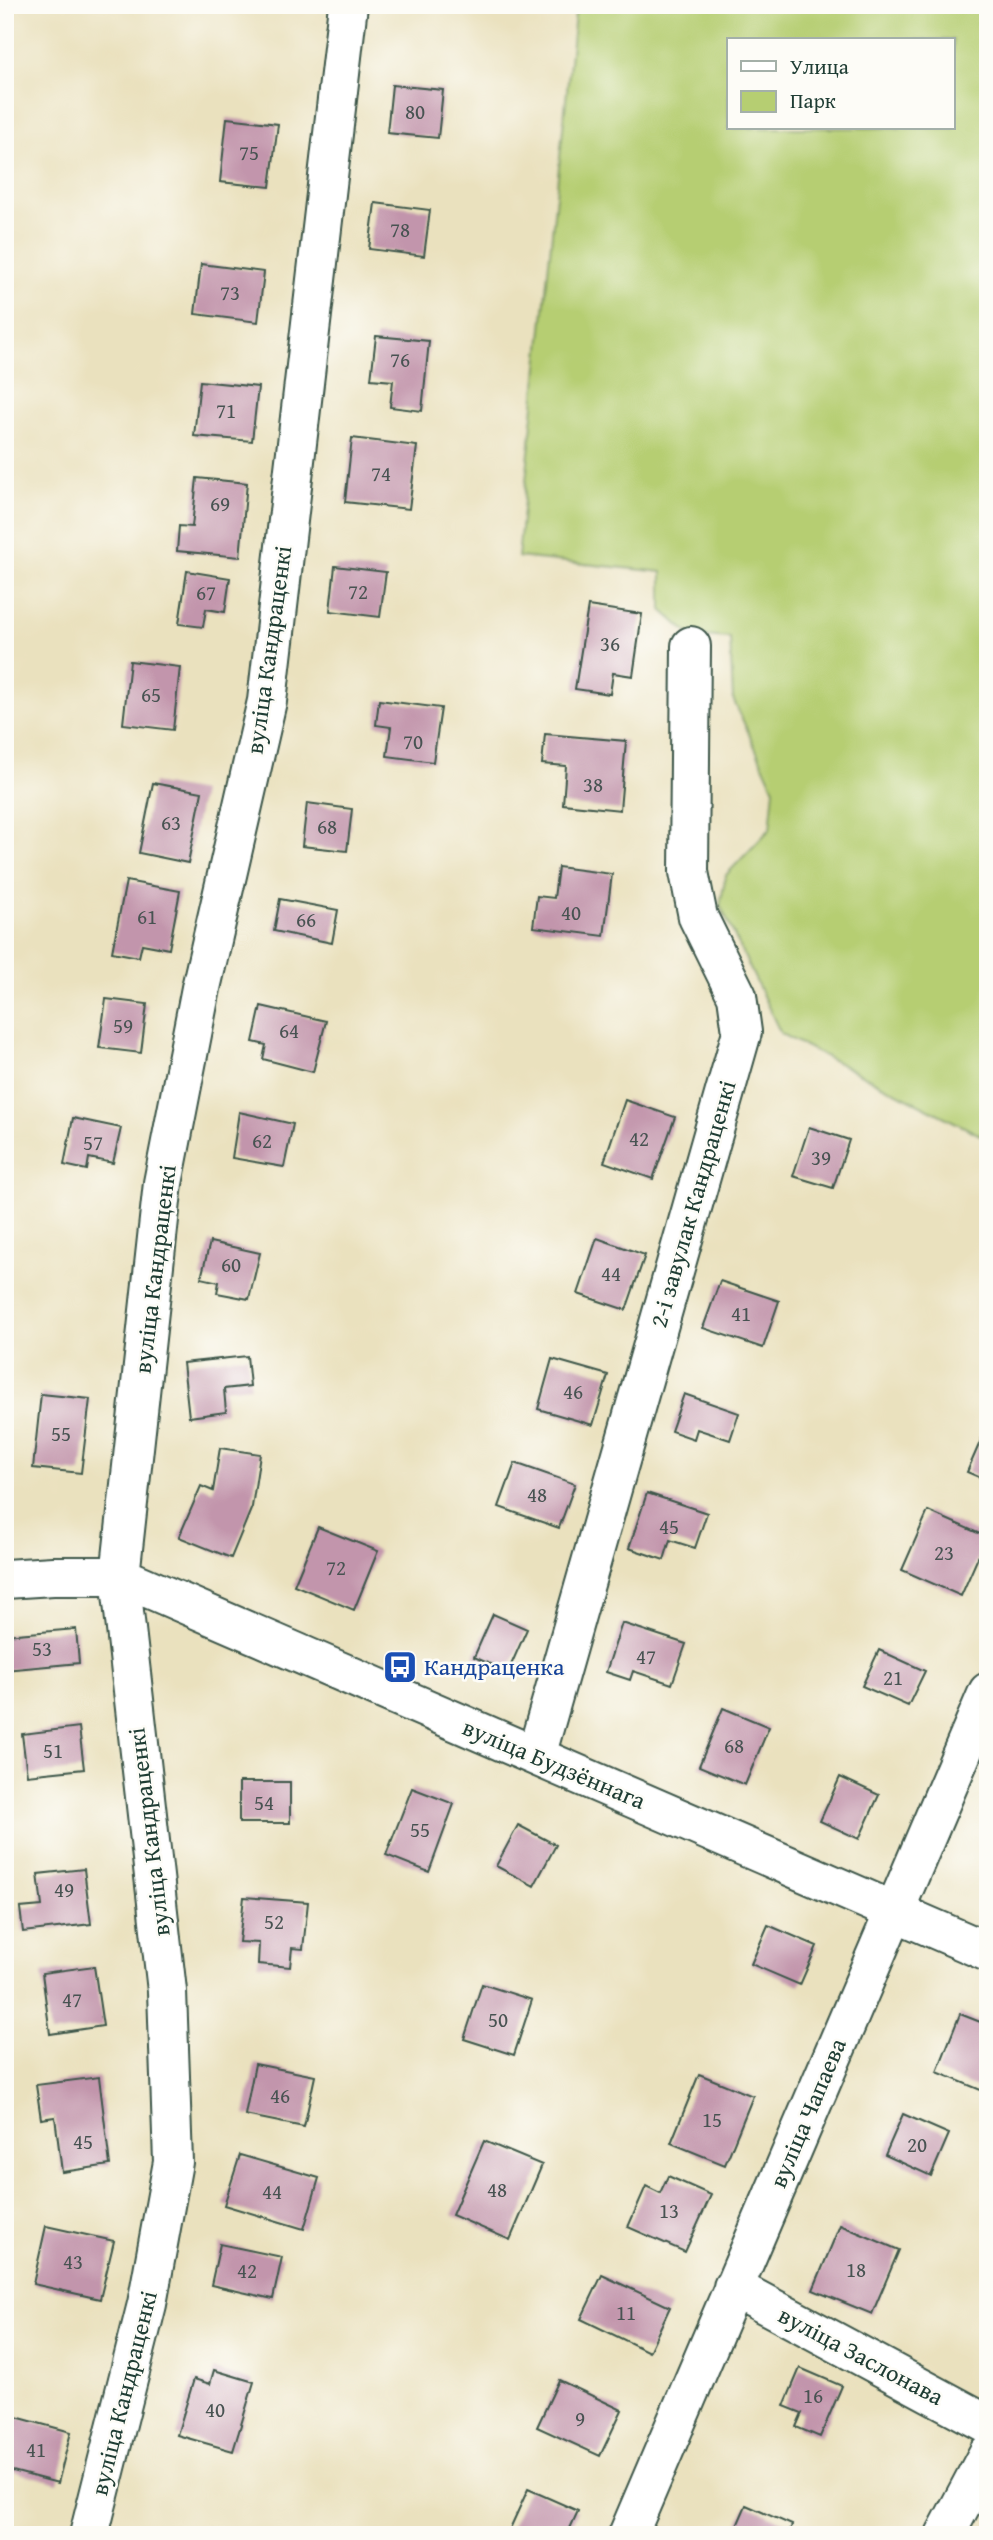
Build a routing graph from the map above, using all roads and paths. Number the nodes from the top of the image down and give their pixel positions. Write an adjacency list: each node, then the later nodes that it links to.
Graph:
1 (348, 5): 3 (street, вуліца Кандраценкі)
2 (691, 646): 6 (street, 2-і завулак Кандраценкі)
3 (120, 1576): 4 (street); 6 (street, вуліца Будзённага); 12 (street, вуліца Кандраценкі)
4 (5, 1580)
5 (988, 1692): 7 (street, вуліца Чапаева)
6 (536, 1756): 7 (street, вуліца Будзённага)
7 (894, 1911): 8 (street, вуліца Будзённага); 9 (street, вуліца Чапаева)
8 (988, 1952)
9 (733, 2287): 10 (street, вуліца Заслонава); 13 (street, вуліца Чапаева)
10 (988, 2424)
11 (988, 2454): 14 (street)
12 (89, 2535)
13 (628, 2535)
14 (945, 2535)

